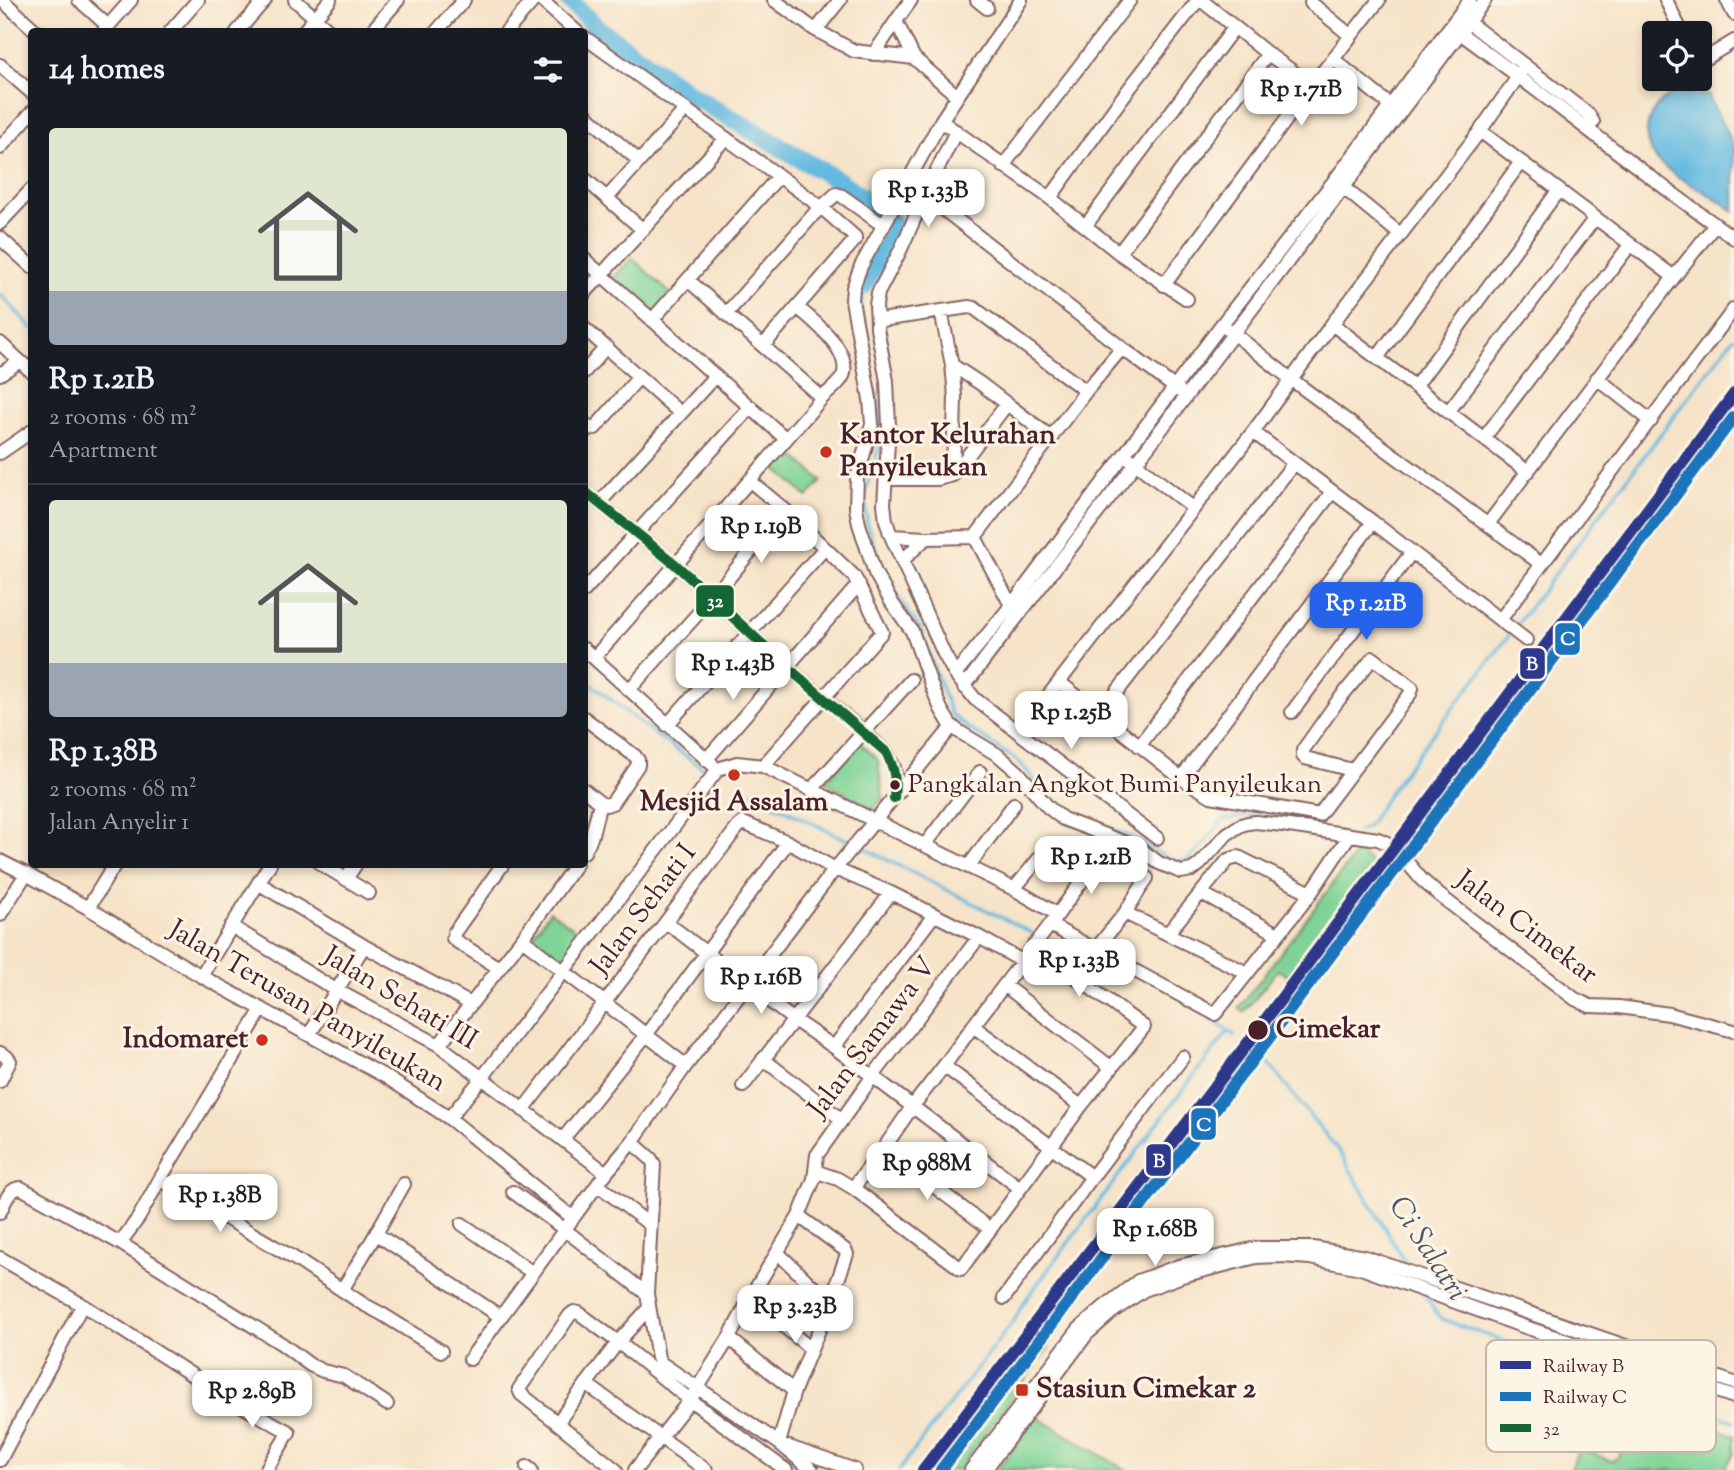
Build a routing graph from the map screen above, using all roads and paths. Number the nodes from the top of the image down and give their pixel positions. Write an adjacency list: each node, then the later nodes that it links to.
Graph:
1 (2, 0): 28 (street)
2 (79, 0): 29 (street)
3 (131, 0): 30 (street)
4 (198, 0): 31 (street)
5 (265, 0): 32 (street)
6 (295, 0): 25 (street)
7 (330, 0): 25 (street)
8 (398, 0): 35 (street)
9 (464, 0): 36 (street)
10 (534, 0): 37 (street)
11 (541, 0): 38 (street)
12 (774, 0): 41 (street)
13 (840, 0): 41 (street)
14 (911, 0): 26 (street)
15 (1021, 0): 54 (street)
16 (1130, 0): 66 (street)
17 (1200, 0): 39 (street); 74 (street)
18 (1378, 0): 42 (street)
19 (1470, 0): 55 (street)
20 (1485, 0): 40 (street)
21 (1666, 0): 27 (street)
22 (1727, 0): 24 (street)
23 (1310, 1): 42 (street)
24 (1734, 14)
25 (315, 17): 33 (street); 34 (street)
26 (895, 21): 45 (street); 48 (street)
27 (1676, 21)
28 (33, 28)
29 (104, 28)
30 (106, 28)
31 (174, 28)
32 (240, 28)
33 (306, 28)
34 (327, 28)
35 (374, 28)
36 (440, 28)
37 (510, 28)
38 (570, 28)
39 (1234, 28): 46 (street); 79 (street)
40 (1464, 28): 51 (street); 55 (street)
41 (816, 30): 45 (street)
42 (1351, 36): 49 (street)
43 (588, 40): 56 (street)
44 (1734, 41): 47 (street)
45 (874, 54): 48 (street)
46 (1268, 54): 52 (street); 86 (street)
47 (1712, 54)
48 (914, 58): 54 (street)
49 (1333, 59): 52 (street); 55 (street)
50 (1, 67): 53 (street)
51 (1522, 71): 61 (street); 80 (street)
52 (1312, 85): 92 (street)
53 (28, 90)
54 (957, 95): 59 (street)
55 (1395, 109): 69 (street)
56 (685, 110): 62 (street); 64 (street)
57 (28, 116): 63 (street)
58 (588, 117): 64 (street)
59 (941, 121): 60 (street); 77 (street)
60 (956, 131): 66 (street); 72 (street)
61 (1480, 131): 65 (street); 82 (street)
62 (726, 138): 67 (street); 81 (street)
63 (0, 148)
64 (639, 162): 73 (street)
65 (1521, 162): 70 (street); 109 (street)
66 (1003, 166): 74 (street)
67 (779, 176): 75 (street); 91 (street)
68 (588, 181): 73 (street)
69 (1339, 185): 82 (street); 101 (street); 104 (street)
70 (1558, 191): 76 (street); 119 (street)
71 (28, 195): 78 (street)
72 (925, 195): 100 (street); 108 (street)
73 (607, 198): 81 (street)
74 (1050, 198): 79 (street)
75 (821, 207): 77 (street); 95 (street); 98 (street)
76 (1595, 218): 85 (street); 126 (street)
77 (887, 220): 193 (street)
78 (0, 223)
79 (1086, 225): 86 (street)
80 (1715, 225): 84 (street); 90 (street)
81 (643, 230): 89 (street)
82 (1401, 235): 102 (street)
83 (0, 238): 87 (street)
84 (1734, 238)
85 (1630, 245): 90 (street); 133 (street)
86 (1119, 253): 92 (street)
87 (28, 263)
88 (588, 263): 89 (street)
89 (602, 275): 93 (street); 99 (street)
90 (1674, 278): 117 (street)
91 (688, 280): 98 (street); 99 (street)
92 (1164, 285): 94 (street)
93 (588, 290)
94 (1187, 299)
95 (797, 307): 106 (street); 123 (street)
96 (1734, 309): 128 (street)
97 (941, 312): 100 (street); 111 (street); 121 (street)
98 (726, 314): 106 (street)
99 (652, 320): 116 (street)
100 (877, 323): 140 (street)
101 (1222, 324): 104 (street); 120 (street)
102 (1332, 324): 109 (street); 118 (street)
103 (588, 331): 107 (street)
104 (1233, 332): 118 (street); 122 (street)
105 (0, 344): 110 (street)
106 (763, 346): 123 (street)
107 (606, 347): 112 (street); 115 (street)
108 (1122, 348): 120 (street); 121 (street)
109 (1377, 358): 119 (street)
110 (19, 362): 113 (street); 114 (street)
111 (952, 365): 124 (street); 139 (street)
112 (588, 367)
113 (28, 369)
114 (0, 374)
115 (639, 376): 127 (street); 129 (street)
116 (715, 376): 125 (street); 127 (street)
117 (1597, 378): 128 (street); 138 (street)
118 (1292, 380): 130 (street); 148 (street)
119 (1415, 387): 126 (street)
120 (1175, 388): 122 (street); 136 (street)
121 (1086, 391): 132 (street)
122 (1186, 396): 136 (street)
123 (822, 398): 134 (street)
124 (1007, 404): 132 (street); 139 (street)
125 (751, 407): 134 (street); 149 (street)
126 (1448, 412): 133 (street)
127 (680, 413): 144 (street)
128 (1651, 421): 156 (street)
129 (588, 427)
130 (1253, 432): 137 (street); 145 (street)
131 (28, 434): 135 (street)
132 (1052, 438): 151 (street)
133 (1484, 438): 138 (street)
134 (786, 439): 141 (street)
135 (0, 453)
136 (1130, 459): 145 (street); 161 (street)
137 (1294, 463): 142 (street); 172 (street)
138 (1528, 472): 148 (street)
139 (953, 475): 140 (street)
140 (886, 478): 150 (street)
141 (750, 481): 146 (street); 157 (street)
142 (1332, 492): 147 (street); 178 (street)
143 (588, 494): 144 (street)
144 (600, 502): 149 (street)
145 (1194, 508): 167 (street)
146 (785, 510): 153 (street); 160 (street)
147 (1373, 522): 154 (street); 186 (street)
148 (1488, 524): 156 (street)
149 (636, 533): 157 (street); 159 (street)
150 (891, 536): 152 (street); 155 (street)
151 (975, 537): 152 (street); 161 (street)
152 (926, 538): 155 (street)
153 (824, 549): 158 (street); 162 (street)
154 (1412, 552): 156 (street); 171 (street)
155 (902, 561): 165 (street)
156 (1541, 564)
157 (676, 565): 160 (street); 163 (street)
158 (859, 584): 164 (street); 170 (street)
159 (588, 587)
160 (712, 598): 162 (street); 169 (street)
161 (1014, 611): 165 (street); 168 (street)
162 (749, 633): 164 (street); 174 (street)
163 (589, 653): 169 (street)
164 (786, 666): 170 (street); 180 (street)
165 (955, 674): 168 (street)
166 (911, 680): 175 (street)
167 (1059, 682): 172 (street); 177 (street)
168 (964, 687): 177 (street)
169 (629, 690): 174 (street)
170 (823, 697): 175 (street); 181 (street)
171 (1292, 712)
172 (1100, 714): 178 (street)
173 (588, 722): 190 (street)
174 (667, 725): 180 (street)
175 (864, 732): 179 (street); 187 (street)
176 (947, 733): 185 (street)
177 (1019, 733): 195 (street)
178 (1139, 746): 186 (street)
179 (886, 752): 185 (street); 189 (street)
180 (706, 760): 184 (street)
181 (763, 766): 184 (street); 187 (street)
182 (1352, 770): 182 (street); 193 (street)
183 (980, 772): 198 (street)
184 (714, 773): 236 (street)
185 (913, 774): 189 (street)
186 (1181, 778): 193 (street)
187 (811, 789): 192 (street)
188 (588, 793): 190 (street)
189 (894, 798): 192 (street)
190 (600, 803): 197 (street)
191 (1014, 804): 202 (street)
192 (874, 821): 198 (street); 209 (street)
193 (1319, 824): 194 (street)
194 (1349, 836): 218 (street); 247 (street, Jalan Cimekar)
195 (1157, 838)
196 (788, 842): 209 (street, Jalan Sehati I); 224 (street, Jalan Sehati I); 233 (street)
197 (588, 844)
198 (925, 845): 202 (street)
199 (1050, 845): 214 (street)
200 (1098, 859): 223 (street)
201 (0, 861): 210 (street, Jalan Terusan Panyileukan)
202 (968, 867): 214 (street)
203 (113, 868): 219 (street)
204 (267, 868): 213 (street)
205 (328, 868): 212 (street)
206 (353, 868): 212 (street)
207 (500, 868): 235 (street)
208 (573, 868): 229 (street)
209 (835, 869): 216 (street, Jalan Sehati I); 239 (street)
210 (26, 874): 219 (street, Jalan Terusan Panyileukan); 221 (street)
211 (1147, 878): 220 (street)
212 (346, 879): 215 (street)
213 (258, 883): 225 (street); 231 (street)
214 (1014, 889): 223 (street)
215 (369, 893)
216 (891, 893): 222 (street, Jalan Sehati I); 245 (street)
217 (1200, 893): 218 (street); 226 (street); 227 (street)
218 (1311, 893): 227 (street)
219 (88, 908): 238 (street, Jalan Terusan Panyileukan)
220 (1125, 913): 226 (street); 232 (street)
221 (0, 915)
222 (934, 915): 228 (street, Jalan Sehati I); 251 (street)
223 (1054, 920): 230 (street); 232 (street)
224 (666, 922): 233 (street); 243 (street, Jalan Sehati I)
225 (231, 926): 238 (street); 241 (street, Jalan Sehati III)
226 (1168, 933): 237 (street)
227 (1278, 934): 237 (street)
228 (979, 937): 234 (street, Jalan Sehati I); 258 (street, Jalan Samawa V)
229 (522, 939): 235 (street); 236 (street)
230 (1035, 943): 234 (street); 257 (street)
231 (364, 946): 241 (street); 242 (street)
232 (1096, 950): 237 (street)
233 (706, 953): 239 (street); 249 (street)
234 (1022, 961): 240 (street)
235 (499, 968): 242 (street)
236 (563, 972): 243 (street); 259 (street)
237 (1247, 973)
238 (201, 976): 244 (street, Jalan Terusan Panyileukan)
239 (748, 985): 245 (street); 256 (street)
240 (1004, 986): 246 (street); 257 (street)
241 (336, 990): 248 (street); 250 (street, Jalan Sehati III)
242 (471, 1004): 250 (street)
243 (604, 1004): 249 (street); 264 (street, Jalan Sehati I)
244 (262, 1009): 248 (street, Jalan Terusan Panyileukan); 274 (street)
245 (794, 1020): 251 (street); 254 (street)
246 (973, 1026): 255 (street); 262 (street)
247 (1734, 1031)
248 (309, 1035): 265 (street, Jalan Terusan Panyileukan)
249 (646, 1035): 256 (street); 267 (street)
250 (439, 1045): 259 (street, Jalan Sehati III)
251 (834, 1047): 258 (street)
252 (0, 1053): 260 (street)
253 (1183, 1057): 273 (street)
254 (762, 1061): 261 (street); 266 (street)
255 (944, 1066): 263 (street); 269 (street)
256 (685, 1067): 268 (street)
257 (1112, 1068): 262 (street)
258 (873, 1076): 263 (street); 266 (street, Jalan Samawa V)
259 (482, 1078): 264 (street, Jalan Sehati III); 265 (street)
260 (0, 1081)
261 (743, 1086)
262 (1081, 1106): 269 (street)
263 (912, 1107): 270 (street); 278 (street)
264 (523, 1110): 267 (street, Jalan Sehati III)
265 (451, 1116): 282 (street, Jalan Terusan Panyileukan)
266 (841, 1119): 271 (street, Jalan Samawa V)
267 (563, 1139): 272 (street, Jalan Sehati III)
268 (632, 1142): 272 (street); 284 (street)
269 (1051, 1146): 273 (street); 278 (street)
270 (884, 1148): 277 (street); 286 (street)
271 (815, 1171): 277 (street); 281 (street, Jalan Samawa V)
272 (606, 1173): 276 (street)
273 (1092, 1177): 295 (street)
274 (160, 1179): 288 (street); 293 (street)
275 (404, 1184): 293 (street)
276 (598, 1185): 282 (street); 284 (street)
277 (853, 1188): 286 (street)
278 (1020, 1188): 286 (street)
279 (513, 1192): 285 (street)
280 (0, 1212): 288 (street)
281 (799, 1216): 289 (street, Jalan Samawa V); 297 (street)
282 (573, 1218): 285 (street)
283 (462, 1224): 291 (street)
284 (649, 1224): 296 (street)
285 (565, 1229): 291 (street); 296 (street)
286 (990, 1229)
287 (381, 1237): 299 (street)
288 (120, 1243): 314 (street)
289 (778, 1253): 294 (street, Jalan Samawa V); 297 (street)
290 (0, 1258): 319 (street)
291 (533, 1273): 299 (street)
292 (1431, 1288): 301 (street); 302 (street); 326 (street); 327 (street)
293 (342, 1290): 305 (street)
294 (750, 1298): 300 (street, Jalan Samawa V); 304 (street)
295 (1004, 1298)
296 (648, 1301): 303 (street); 312 (street)
297 (830, 1303): 304 (street)
298 (78, 1313): 318 (street)
299 (501, 1317): 306 (street)
300 (729, 1338): 310 (street); 312 (street, Jalan Samawa V)
301 (1564, 1340)
302 (1606, 1340)
303 (618, 1342): 309 (street); 312 (street); 315 (street)
304 (811, 1349): 310 (street)
305 (441, 1352)
306 (470, 1359)
307 (1716, 1377): 308 (street)
308 (1734, 1383)
309 (586, 1384): 315 (street); 316 (street)
310 (794, 1391): 317 (street)
311 (1716, 1391): 313 (street)
312 (693, 1394): 316 (street, Jalan Samawa V); 317 (street); 323 (street)
313 (1734, 1397)
314 (387, 1404)
315 (557, 1423): 320 (street)
316 (660, 1436): 321 (street, Jalan Samawa V); 322 (street)
317 (779, 1443): 324 (street); 325 (street)
318 (0, 1460)
319 (266, 1470)
320 (616, 1470)
321 (635, 1470)
322 (706, 1470)
323 (786, 1470)
324 (812, 1470)
325 (855, 1470)
326 (971, 1470)
327 (985, 1470)

